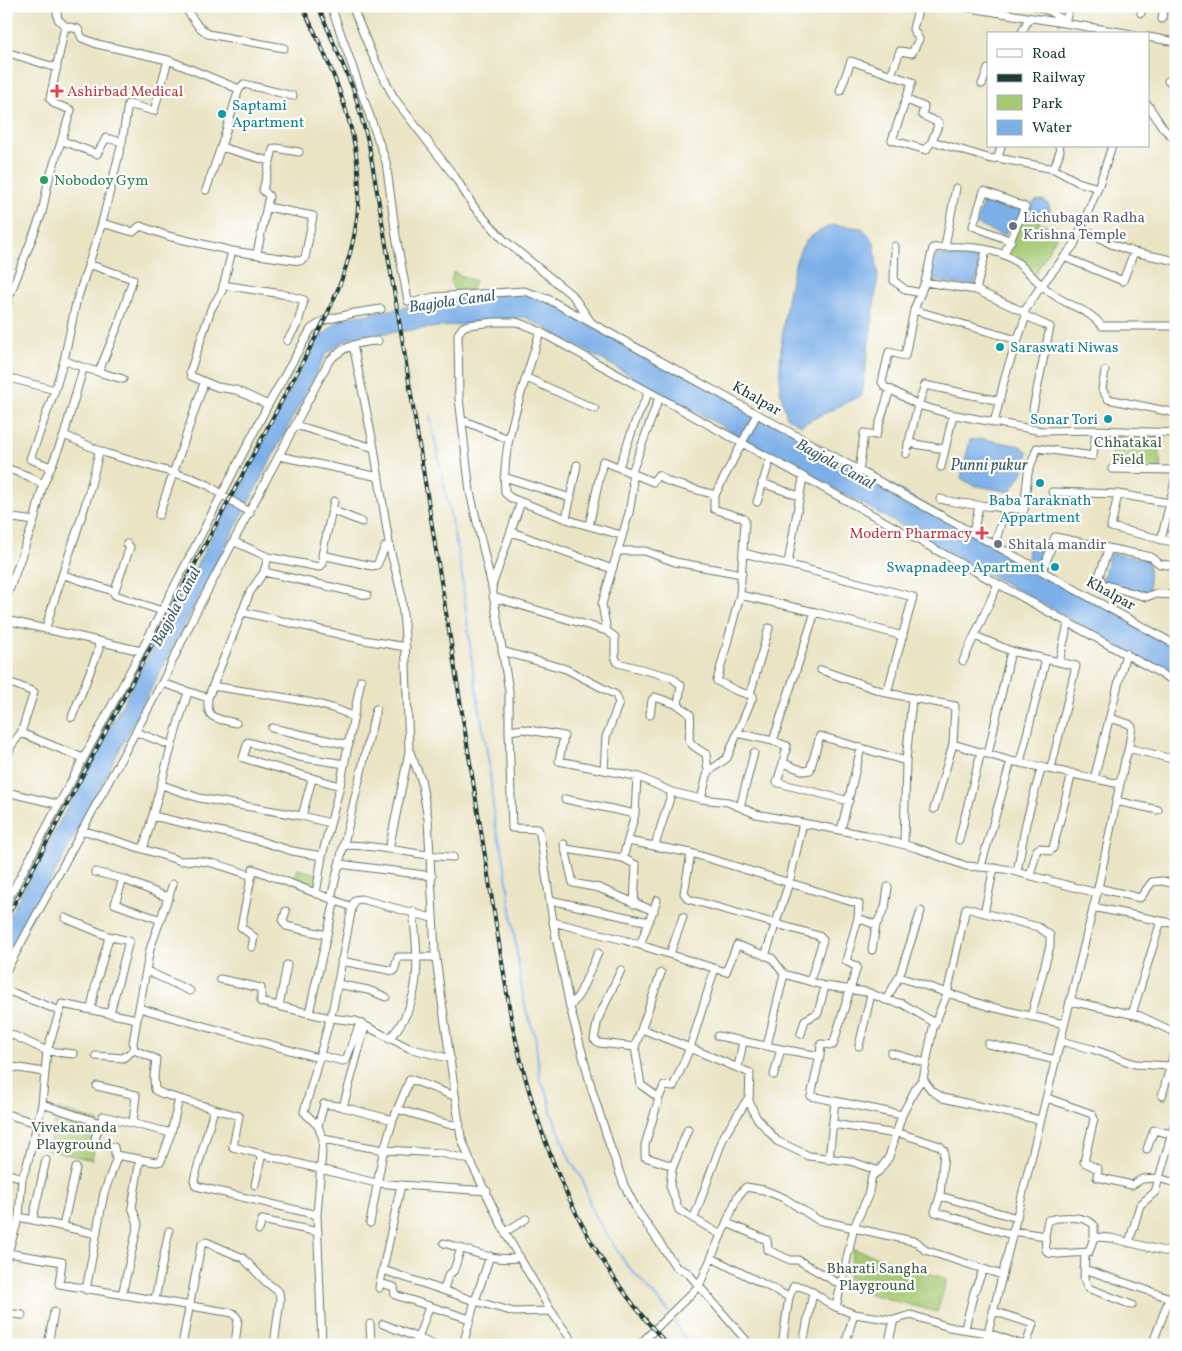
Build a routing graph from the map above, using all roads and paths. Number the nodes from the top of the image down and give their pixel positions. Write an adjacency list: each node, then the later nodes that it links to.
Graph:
1 (56, 6): 13 (street)
2 (184, 6): 19 (street)
3 (331, 6): 70 (street, Khalpar)
4 (352, 6): 70 (street)
5 (919, 6): 24 (street)
6 (958, 6): 10 (street)
7 (1035, 6): 12 (street)
8 (1070, 6): 12 (street)
9 (1164, 6): 11 (street)
10 (1029, 18): 12 (street); 15 (street)
11 (1162, 19)
12 (1065, 22): 14 (street)
13 (65, 26): 21 (street); 22 (street)
14 (1101, 31): 16 (street)
15 (1022, 32)
16 (1112, 32)
17 (1150, 37): 18 (street)
18 (1176, 42)
19 (284, 48)
20 (6, 52): 22 (street)
21 (168, 60): 26 (street); 34 (street)
22 (57, 68): 31 (street)
23 (987, 72): 25 (street)
24 (891, 75): 27 (street); 29 (street)
25 (982, 84)
26 (238, 89): 28 (street); 35 (street)
27 (840, 91)
28 (293, 96)
29 (906, 100): 33 (street); 33 (street)
30 (1150, 110): 32 (street)
31 (63, 140): 34 (street); 65 (street)
32 (1176, 140)
33 (932, 141): 40 (street)
34 (122, 142): 47 (street)
35 (222, 147): 41 (street); 45 (street)
36 (1000, 148): 40 (street)
37 (1059, 148): 42 (street)
38 (1111, 148): 44 (street)
39 (299, 152): 41 (street)
40 (998, 158): 42 (street)
41 (269, 161): 46 (street)
42 (1054, 169): 44 (street)
43 (956, 188): 51 (street)
44 (1098, 188): 48 (street)
45 (206, 190)
46 (268, 207): 55 (street); 55 (street)
47 (102, 223): 52 (street); 59 (street)
48 (1082, 228): 54 (street); 57 (street)
49 (1011, 241): 49 (street); 56 (street)
50 (895, 246): 64 (street)
51 (945, 246): 53 (street); 60 (street)
52 (232, 251): 55 (street); 61 (street)
53 (986, 251): 56 (street); 63 (street)
54 (1134, 252): 57 (street); 58 (street)
55 (257, 253)
56 (1004, 254): 62 (street)
57 (1064, 257): 62 (street)
58 (1176, 261)
59 (88, 264): 77 (street); 79 (street)
60 (926, 282): 63 (street); 64 (street)
61 (223, 285): 74 (street); 84 (street)
62 (1041, 286): 69 (street); 71 (street)
63 (976, 290): 69 (street)
64 (921, 293): 67 (street)
65 (8, 297): 68 (street)
66 (381, 309): 90 (street)
67 (914, 310): 73 (street); 85 (street)
68 (6, 313)
69 (1025, 314): 73 (street); 93 (street)
70 (592, 324): 95 (street, Khalpar)
71 (1176, 326)
72 (540, 331): 82 (street); 87 (street); 97 (street)
73 (1017, 340): 89 (street)
74 (288, 341)
75 (378, 341): 76 (street)
76 (353, 345): 99 (street); 106 (street)
77 (64, 360): 78 (street); 86 (street)
78 (83, 370): 79 (street); 102 (street)
79 (99, 371): 83 (street)
80 (1104, 371): 94 (street)
81 (6, 377): 86 (street)
82 (527, 378): 92 (street); 103 (street)
83 (123, 379)
84 (204, 383): 90 (street); 121 (street)
85 (890, 389): 91 (street); 120 (street)
86 (55, 390): 116 (street)
87 (649, 392): 88 (street); 113 (street)
88 (659, 398): 104 (street); 119 (street)
89 (1000, 400): 91 (street); 98 (street)
90 (268, 405): 130 (street)
91 (918, 405): 96 (street); 105 (street)
92 (595, 409)
93 (1033, 409)
94 (1176, 412)
95 (757, 414): 104 (street); 120 (street, Khalpar)
96 (953, 415): 98 (street); 107 (street)
97 (462, 420): 103 (street); 171 (street)
98 (994, 423): 100 (street)
99 (295, 425): 106 (street); 110 (street)
100 (1096, 430): 101 (street); 140 (street)
101 (1176, 433)
102 (64, 435): 108 (street); 116 (street)
103 (508, 439): 123 (street)
104 (741, 442): 111 (street); 132 (street)
105 (908, 443): 107 (street); 109 (street)
106 (374, 448): 122 (street)
107 (945, 449): 114 (street)
108 (99, 451): 121 (street); 169 (street)
109 (906, 454)
110 (279, 456): 122 (street); 142 (street)
111 (770, 459): 125 (street); 126 (street)
112 (577, 465): 133 (street)
113 (619, 467): 119 (street); 148 (street)
114 (941, 467)
115 (6, 468): 127 (street)
116 (50, 468): 127 (street)
117 (1112, 469): 118 (street)
118 (1176, 470)
119 (632, 472): 132 (street); 151 (street)
120 (859, 472): 150 (street, Khalpar)
121 (174, 473): 130 (street); 143 (street)
122 (379, 476): 158 (street)
123 (504, 477): 133 (street); 136 (street)
124 (1176, 477): 138 (street)
125 (803, 478): 131 (street); 170 (street)
126 (762, 483): 131 (street); 137 (street)
127 (43, 485): 146 (street)
128 (1052, 492): 129 (street)
129 (1118, 494): 138 (street); 152 (street)
130 (222, 496): 142 (street); 179 (street)
131 (799, 496): 163 (street)
132 (714, 497): 160 (street)
133 (571, 498): 145 (street)
134 (940, 499): 139 (street)
135 (334, 501): 141 (street)
136 (521, 502): 145 (street); 149 (street)
137 (757, 502)
138 (1173, 503): 152 (street)
139 (979, 507): 140 (street); 150 (street)
140 (1005, 508): 156 (street)
141 (332, 510): 147 (street); 161 (street)
142 (249, 512): 153 (street)
143 (159, 516)
144 (6, 517): 146 (street)
145 (566, 519): 148 (street)
146 (34, 521): 172 (street)
147 (362, 522)
148 (589, 526): 151 (street)
149 (512, 532): 166 (street); 171 (street)
150 (973, 532): 156 (street, Khalpar)
151 (621, 535): 159 (street)
152 (1161, 540): 154 (street)
153 (235, 542): 162 (street); 203 (street)
154 (1176, 543)
155 (127, 544): 173 (street)
156 (995, 544): 190 (street, Khalpar)
157 (1109, 548): 164 (street); 165 (street); 176 (street)
158 (390, 549): 161 (street); 191 (street)
159 (617, 551): 166 (street); 168 (street)
160 (744, 553): 163 (street); 168 (street)
161 (322, 555): 162 (street)
162 (268, 557): 167 (street)
163 (788, 563): 187 (street)
164 (1045, 565)
165 (1176, 566)
166 (612, 569): 186 (street)
167 (264, 572): 174 (street); 180 (street)
168 (742, 574): 175 (street)
169 (64, 575): 173 (street); 184 (street)
170 (998, 584): 183 (street); 188 (street)
171 (492, 587): 177 (street)
172 (8, 590): 178 (street)
173 (114, 593): 179 (street)
174 (367, 595)
175 (740, 595): 181 (street); 207 (street)
176 (1176, 595)
177 (494, 597): 186 (street); 193 (street)
178 (6, 599)
179 (162, 611): 192 (street)
180 (243, 612): 191 (street); 204 (street)
181 (815, 612): 187 (street); 222 (street)
182 (6, 620): 184 (street)
183 (1068, 624): 195 (street); 198 (street)
184 (46, 628): 189 (street)
185 (769, 628): 207 (street)
186 (607, 631): 210 (street)
187 (903, 636): 206 (street)
188 (975, 636): 194 (street); 197 (street)
189 (98, 641): 192 (street); 213 (street)
190 (1176, 645)
191 (406, 647): 228 (street)
192 (141, 650): 232 (street)
193 (502, 651): 218 (street); 242 (street)
194 (1011, 651): 196 (street); 231 (street)
195 (1126, 653): 202 (street); 215 (street)
196 (1046, 659): 198 (street); 237 (street)
197 (963, 661)
198 (1059, 662): 241 (street)
199 (821, 670): 206 (street)
200 (361, 680): 214 (street)
201 (6, 681): 220 (street)
202 (1176, 682)
203 (162, 683): 205 (street); 219 (street)
204 (212, 686): 208 (street); 214 (street)
205 (188, 693): 208 (street); 224 (street)
206 (887, 693): 209 (street)
207 (750, 694): 221 (street)
208 (208, 698): 216 (street)
209 (912, 698): 225 (street); 235 (street)
210 (678, 705): 212 (street); 243 (street)
211 (376, 709): 270 (street)
212 (650, 715)
213 (72, 717)
214 (353, 718): 226 (street)
215 (1110, 718): 229 (street); 247 (street)
216 (236, 723)
217 (272, 728): 226 (street)
218 (509, 731): 242 (street); 297 (street)
219 (136, 732): 224 (street); 266 (street)
220 (21, 733): 223 (street); 232 (street)
221 (737, 733): 222 (street); 243 (street)
222 (774, 741): 238 (street)
223 (9, 744): 234 (street)
224 (170, 744): 249 (street)
225 (953, 744): 231 (street); 259 (street)
226 (349, 746): 239 (street)
227 (861, 748): 235 (street); 238 (street); 255 (street)
228 (409, 750): 274 (street); 277 (street)
229 (1128, 751): 233 (street); 248 (street)
230 (754, 753): 258 (street)
231 (985, 753): 236 (street); 268 (street)
232 (84, 758): 299 (street)
233 (1176, 760)
234 (6, 761)
235 (906, 761): 272 (street)
236 (1011, 761): 237 (street); 281 (street)
237 (1020, 762): 240 (street)
238 (783, 763): 255 (street)
239 (344, 764): 246 (street); 250 (street)
240 (1042, 766): 241 (street); 284 (street)
241 (1051, 768): 244 (street)
242 (604, 770): 245 (street)
243 (708, 772): 254 (street)
244 (1072, 773): 247 (street); 285 (street)
245 (637, 777): 252 (street); 261 (street)
246 (312, 779): 250 (street); 263 (street)
247 (1094, 779): 248 (street)
248 (1120, 784): 256 (street)
249 (162, 785): 262 (street); 263 (street)
250 (340, 786): 264 (street)
251 (6, 792): 257 (street)
252 (672, 792): 254 (street); 271 (street)
253 (565, 799): 261 (street)
254 (701, 799): 258 (street)
255 (849, 801): 267 (street)
256 (1116, 801): 260 (street); 293 (street)
257 (57, 804)
258 (740, 807): 265 (street)
259 (934, 809)
260 (1158, 810)
261 (635, 814): 269 (street)
262 (153, 816): 273 (street); 276 (street)
263 (302, 816): 264 (street)
264 (330, 823): 276 (street)
265 (802, 823): 267 (street); 289 (street)
266 (82, 830): 273 (street); 333 (street)
267 (841, 830): 272 (street)
268 (959, 840)
269 (628, 841): 271 (street); 279 (street)
270 (345, 845): 274 (street); 280 (street)
271 (655, 845): 275 (street)
272 (904, 845): 281 (street)
273 (143, 849): 286 (street)
274 (389, 849): 277 (street)
275 (691, 853): 289 (street); 316 (street)
276 (322, 856): 294 (street)
277 (430, 856): 278 (street); 287 (street)
278 (453, 857)
279 (623, 858): 300 (street); 300 (street)
280 (340, 864): 287 (street); 296 (street)
281 (981, 866): 282 (street)
282 (994, 868): 284 (street); 307 (street)
283 (95, 872): 288 (street)
284 (1017, 872): 285 (street)
285 (1030, 875): 293 (street)
286 (252, 876): 294 (street); 322 (street)
287 (432, 876): 310 (street)
288 (123, 879): 295 (street); 312 (street)
289 (789, 883): 311 (street); 316 (street)
290 (173, 884): 295 (street)
291 (1176, 884): 293 (street)
292 (888, 887): 318 (street)
293 (1097, 890): 302 (street)
294 (316, 894): 296 (street)
295 (169, 898): 312 (street)
296 (333, 899): 301 (street); 319 (street)
297 (550, 900): 314 (street); 315 (street)
298 (657, 900): 305 (street)
299 (6, 902)
300 (634, 904): 305 (street)
301 (352, 907): 304 (street); 329 (street)
302 (1093, 907): 313 (street); 349 (street)
303 (286, 911): 319 (street)
304 (413, 911): 310 (street); 327 (street)
305 (654, 911): 315 (street)
306 (921, 911): 337 (street)
307 (984, 913): 346 (street); 358 (street)
308 (683, 917): 325 (street)
309 (65, 918): 320 (street)
310 (432, 918): 328 (street)
311 (858, 918): 318 (street); 343 (street)
312 (160, 920): 334 (street)
313 (1161, 921): 317 (street); 357 (street)
314 (553, 922): 321 (street); 351 (street)
315 (650, 922): 321 (street)
316 (776, 922): 326 (street); 339 (street)
317 (1176, 924)
318 (876, 925): 323 (street)
319 (327, 935): 356 (street)
320 (108, 936): 353 (street); 355 (street)
321 (640, 945): 325 (street)
322 (252, 947)
323 (872, 950)
324 (598, 953): 351 (street)
325 (670, 954): 331 (street)
326 (765, 956): 331 (street); 336 (street)
327 (418, 957): 328 (street); 329 (street); 369 (street)
328 (436, 957): 386 (street)
329 (341, 961): 340 (street)
330 (287, 965): 350 (street)
331 (715, 968): 376 (street)
332 (621, 970): 375 (street)
333 (6, 971)
334 (147, 971): 344 (street); 352 (street)
335 (661, 973): 364 (street)
336 (784, 974): 339 (street); 373 (street)
337 (899, 977): 346 (street); 348 (street)
338 (220, 978): 350 (street)
339 (810, 981): 341 (street)
340 (337, 984): 347 (street); 359 (street)
341 (825, 986): 343 (street); 367 (street)
342 (6, 990): 354 (street)
343 (848, 990): 345 (street); 385 (street)
344 (190, 991)
345 (871, 994): 348 (street); 374 (street)
346 (947, 994): 358 (street); 361 (street)
347 (386, 997)
348 (886, 1000): 361 (street)
349 (1070, 1001): 357 (street); 362 (street)
350 (279, 1006): 356 (street)
351 (570, 1007): 477 (street)
352 (139, 1008): 360 (street); 384 (street)
353 (91, 1009): 354 (street); 355 (street)
354 (60, 1011): 379 (street)
355 (110, 1013): 360 (street)
356 (309, 1013): 359 (street)
357 (1132, 1014): 366 (street)
358 (1031, 1017): 362 (street)
359 (330, 1018): 363 (street); 384 (street)
360 (137, 1019): 378 (street)
361 (935, 1023): 388 (street)
362 (1064, 1024): 371 (street)
363 (363, 1025): 369 (street); 384 (street); 404 (street)
364 (642, 1028): 375 (street); 376 (street)
365 (6, 1032): 379 (street)
366 (1176, 1033)
367 (802, 1034)
368 (718, 1036): 370 (street)
369 (389, 1039): 386 (street)
370 (743, 1041): 373 (street); 391 (street)
371 (1060, 1041): 387 (street); 390 (street)
372 (988, 1044): 387 (street)
373 (767, 1046): 377 (street)
374 (859, 1046)
375 (635, 1047): 399 (street)
376 (690, 1048): 391 (street); 399 (street)
377 (781, 1049): 385 (street); 393 (street)
378 (134, 1050): 383 (street); 401 (street)
379 (47, 1051): 382 (street); 392 (street)
380 (891, 1053): 388 (street)
381 (1175, 1053): 390 (street)
382 (74, 1054)
383 (96, 1056)
384 (319, 1056): 417 (street)
385 (820, 1056): 402 (street)
386 (451, 1059): 396 (street)
387 (1056, 1060): 400 (street)
388 (926, 1063): 394 (street)
389 (6, 1066): 392 (street)
390 (1170, 1066): 397 (street)
391 (738, 1068): 398 (street)
392 (44, 1072): 403 (street)
393 (774, 1075)
394 (923, 1079): 408 (street); 411 (street)
395 (98, 1086): 414 (street)
396 (454, 1096): 406 (street); 416 (street)
397 (1162, 1096)
398 (749, 1097): 430 (street); 447 (street)
399 (659, 1098): 431 (street)
400 (1047, 1098): 411 (street); 437 (street)
401 (179, 1099): 405 (street); 419 (street)
402 (835, 1101): 408 (street); 415 (street)
403 (42, 1104): 412 (street); 413 (street)
404 (343, 1107): 410 (street); 417 (street)
405 (214, 1109): 425 (street); 444 (street)
406 (397, 1109): 410 (street); 416 (street)
407 (6, 1114): 412 (street)
408 (902, 1116): 420 (street)
409 (1176, 1119): 421 (street)
410 (393, 1120): 424 (street)
411 (1040, 1120): 448 (street)
412 (36, 1122): 436 (street)
413 (100, 1123): 414 (street); 426 (street)
414 (133, 1123): 419 (street)
415 (833, 1124): 420 (street); 430 (street)
416 (460, 1125): 429 (street)
417 (318, 1126): 422 (street)
418 (688, 1129): 431 (street)
419 (171, 1133): 427 (street)
420 (896, 1133): 434 (street); 443 (street)
421 (1171, 1134): 423 (street); 437 (street)
422 (323, 1139): 424 (street); 433 (street)
423 (1147, 1149)
424 (384, 1150): 429 (street); 438 (street)
425 (262, 1154): 433 (street); 440 (street)
426 (116, 1155): 427 (street); 459 (street)
427 (140, 1159): 482 (street)
428 (46, 1160): 446 (street)
429 (470, 1160): 442 (street)
430 (829, 1160): 434 (street)
431 (673, 1166): 447 (street)
432 (76, 1168): 452 (street)
433 (321, 1168): 438 (street); 444 (street)
434 (879, 1171): 453 (street)
435 (6, 1174): 436 (street)
436 (22, 1178): 445 (street)
437 (1158, 1178): 439 (street); 464 (street)
438 (376, 1183): 441 (street); 450 (street)
439 (1176, 1183)
440 (255, 1185)
441 (401, 1185): 442 (street); 473 (street)
442 (487, 1191): 457 (street)
443 (940, 1196): 448 (street); 458 (street)
444 (317, 1215): 456 (street)
445 (18, 1217): 446 (street); 466 (street)
446 (33, 1218): 452 (street)
447 (694, 1218): 460 (street)
448 (1017, 1218): 458 (street)
449 (526, 1219): 457 (street)
450 (370, 1223)
451 (727, 1224): 453 (street); 460 (street); 476 (street)
452 (62, 1226): 459 (street)
453 (854, 1227): 474 (street); 476 (street)
454 (259, 1230): 456 (street)
455 (169, 1231): 485 (street)
456 (318, 1232): 509 (street)
457 (504, 1232): 470 (street)
458 (1013, 1233): 461 (street); 475 (street)
459 (97, 1234): 480 (street)
460 (721, 1236): 471 (street)
461 (1045, 1236): 462 (street); 467 (street)
462 (1094, 1237): 464 (street); 467 (street)
463 (444, 1243): 465 (street)
464 (1129, 1243): 468 (street)
465 (461, 1248): 469 (street); 478 (street)
466 (8, 1250): 480 (street)
467 (1085, 1254): 472 (street)
468 (1176, 1254)
469 (490, 1256): 470 (street); 486 (street)
470 (520, 1257): 491 (street)
471 (712, 1258): 477 (street); 483 (street)
472 (1084, 1269): 484 (street); 487 (street)
473 (384, 1270): 478 (street); 489 (street)
474 (983, 1270): 475 (street); 501 (street)
475 (1002, 1275): 492 (street)
476 (841, 1285): 490 (street)
477 (699, 1286): 514 (street); 515 (street)
478 (444, 1289): 486 (street)
479 (1176, 1289): 484 (street)
480 (86, 1290): 482 (street)
481 (813, 1292): 483 (street); 490 (street); 516 (street)
482 (122, 1294): 485 (street)
483 (789, 1297): 503 (street)
484 (1170, 1298): 521 (street)
485 (155, 1299): 488 (street)
486 (474, 1301): 491 (street); 497 (street)
487 (1132, 1305)
488 (189, 1306): 506 (street); 507 (street); 508 (street)
489 (430, 1307): 497 (street); 504 (street)
490 (836, 1307): 496 (street)
491 (551, 1311): 513 (street)
492 (993, 1311): 502 (street); 520 (street)
493 (6, 1312): 495 (street)
494 (54, 1312): 505 (street)
495 (22, 1314)
496 (854, 1314): 498 (street); 517 (street)
497 (470, 1320): 512 (street)
498 (894, 1320): 501 (street); 518 (street)
499 (370, 1324): 510 (street)
500 (383, 1324): 504 (street)
501 (965, 1328): 502 (street)
502 (988, 1333): 519 (street); 520 (street)
503 (783, 1339)
504 (416, 1341): 511 (street)
505 (48, 1345)
506 (182, 1345)
507 (235, 1345)
508 (274, 1345)
509 (322, 1345)
510 (372, 1345)
511 (434, 1345)
512 (463, 1345)
513 (575, 1345)
514 (639, 1345)
515 (750, 1345)
516 (803, 1345)
517 (845, 1345)
518 (888, 1345)
519 (985, 1345)
520 (1025, 1345)
521 (1152, 1345)

